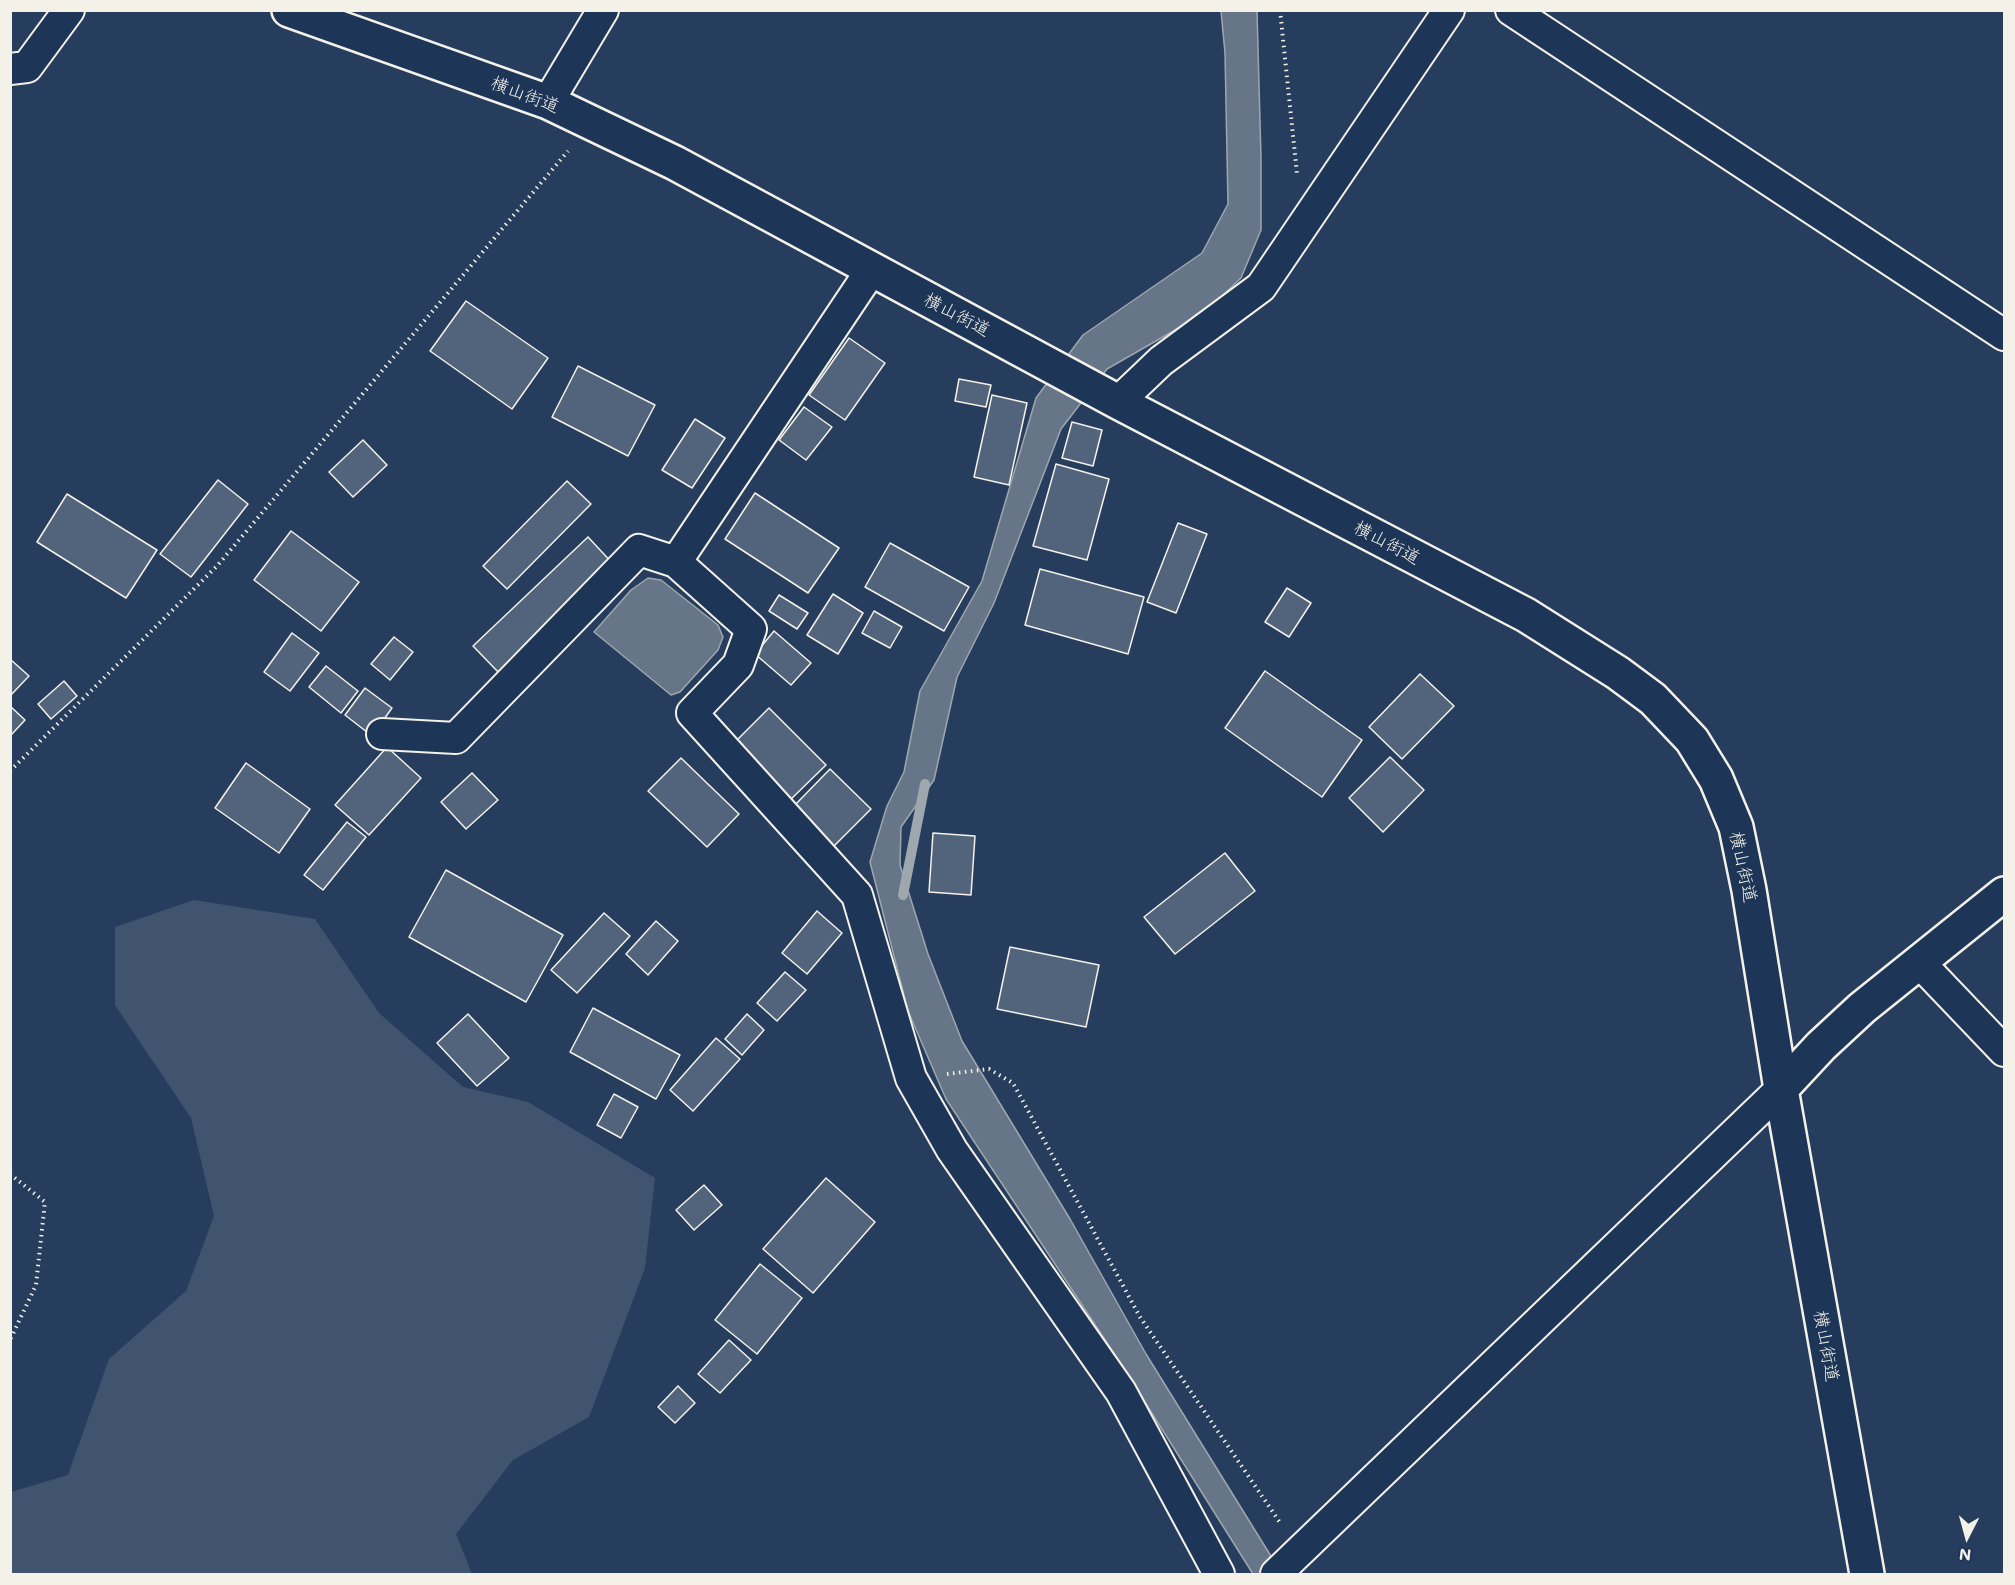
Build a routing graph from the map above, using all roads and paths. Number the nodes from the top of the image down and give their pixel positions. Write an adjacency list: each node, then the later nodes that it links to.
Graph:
1 (69, 10): 7 (street)
2 (289, 10): 8 (street, 横山街道)
3 (603, 10): 8 (street)
4 (1280, 10): 10 (path)
5 (1449, 10): 10 (street)
6 (1511, 10): 12 (street)
7 (10, 69)
8 (548, 102): 9 (street, 横山街道)
9 (592, 122): 11 (street, 横山街道); 16 (path)
10 (1303, 226): 13 (street)
11 (872, 269): 13 (street, 横山街道); 14 (street)
12 (2004, 335)
13 (1118, 402): 21 (street, 横山街道)
14 (676, 562): 15 (street); 20 (street)
15 (382, 734)
16 (10, 771)
17 (2004, 894): 18 (street)
18 (1919, 962): 19 (street); 21 (street)
19 (2004, 1051)
20 (911, 1078): 24 (path); 25 (street)
21 (1781, 1089): 24 (street); 27 (street, 横山街道)
22 (10, 1174): 23 (path)
23 (10, 1340)
24 (1299, 1551): 26 (street)
25 (1219, 1575)
26 (1276, 1575)
27 (1867, 1575)

